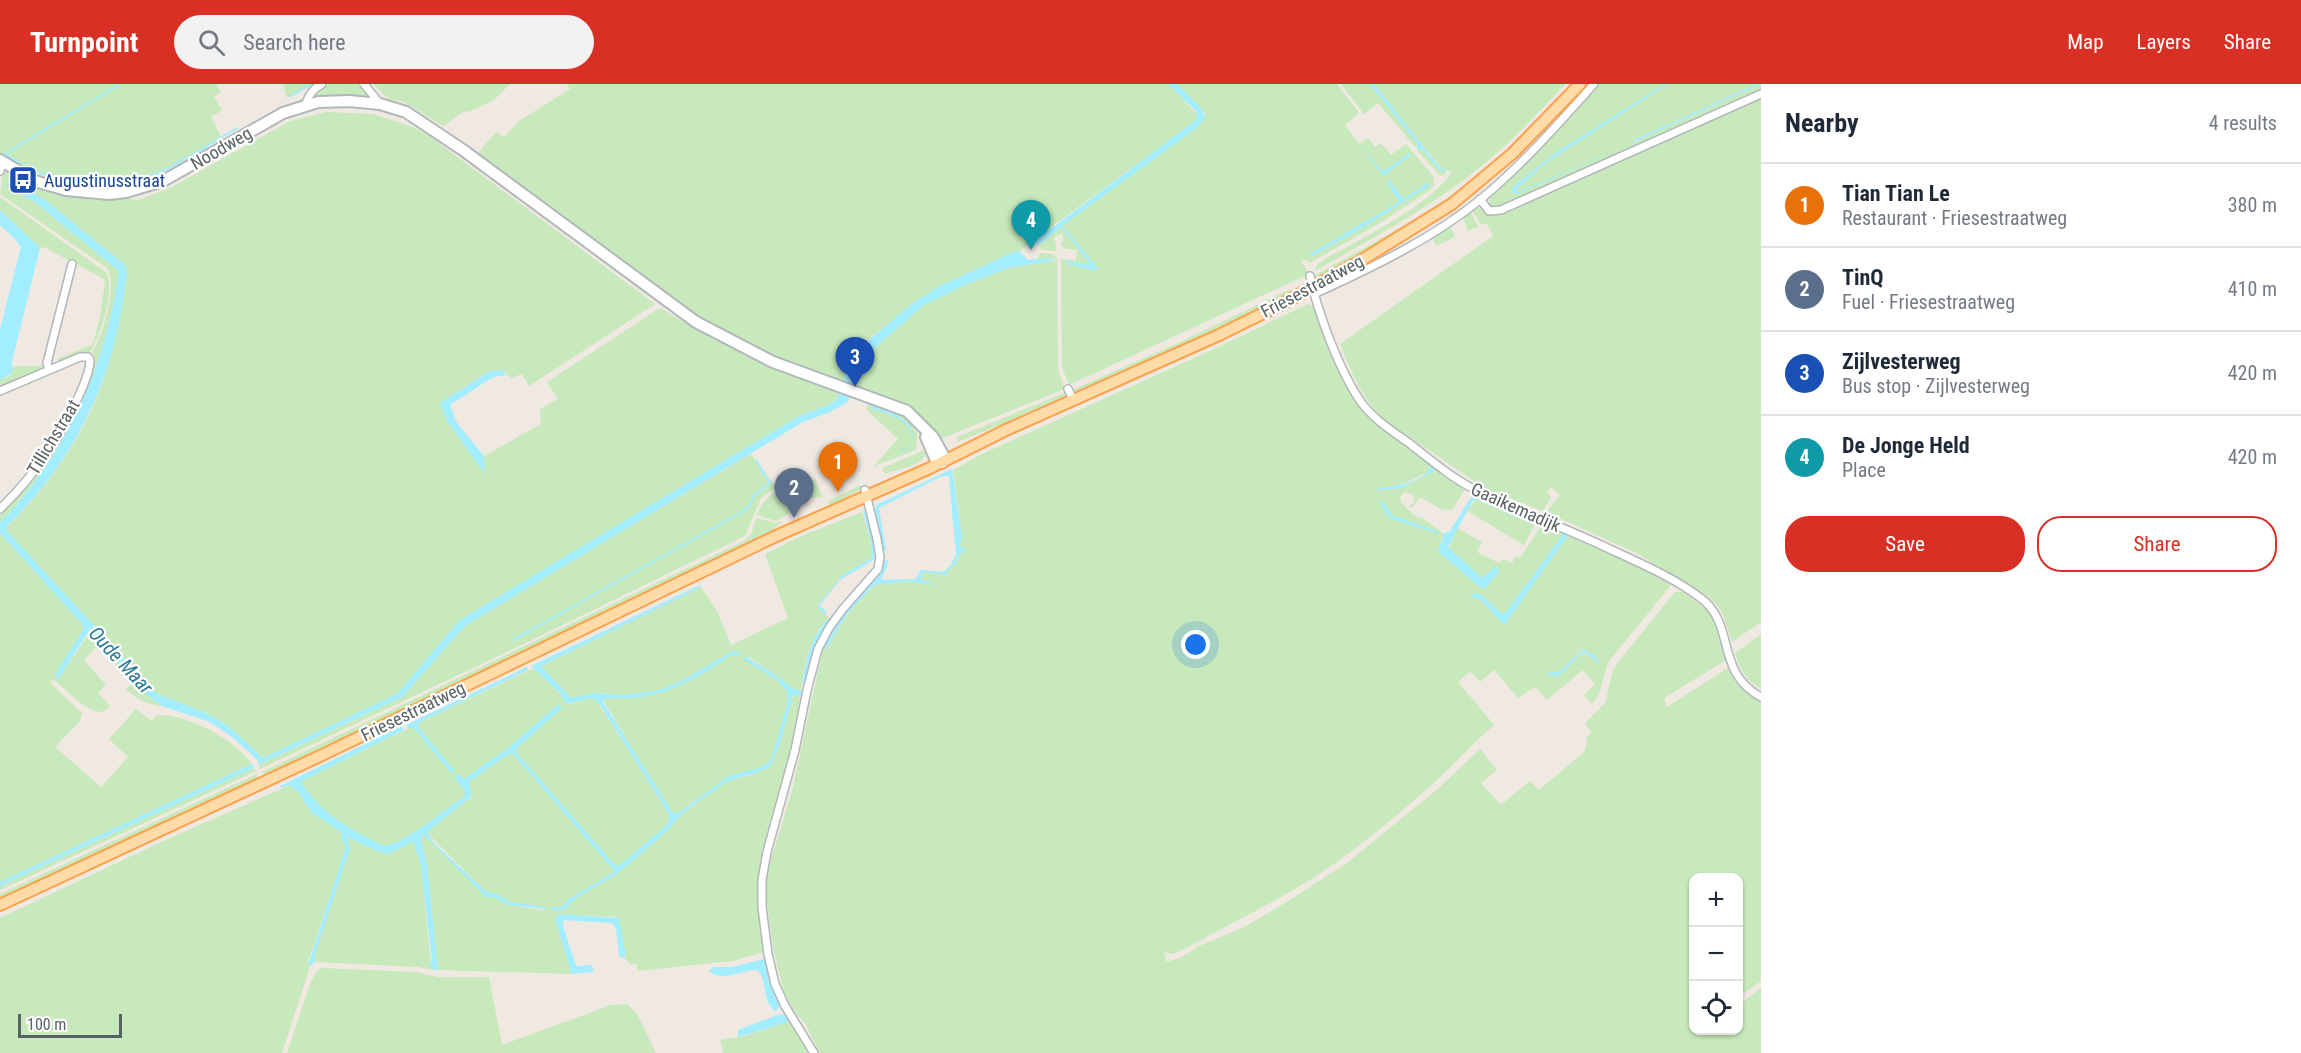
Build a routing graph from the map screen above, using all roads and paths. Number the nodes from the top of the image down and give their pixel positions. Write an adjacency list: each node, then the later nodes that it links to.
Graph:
1 (322, 84): 7 (street)
2 (364, 84): 6 (street)
3 (1580, 84): 12 (main road, Friesestraatweg)
4 (1594, 84): 9 (street, Friesestraatweg)
5 (1761, 94): 9 (street)
6 (380, 104): 7 (main road, Noodweg); 15 (main road, Noodweg)
7 (305, 106): 8 (main road, Noodweg)
8 (1, 164)
9 (1480, 200): 12 (street, Friesestraatweg)
10 (72, 264): 13 (street)
11 (1310, 276): 12 (street, Gaaikemadijk)
12 (1313, 291): 15 (main road, Friesestraatweg); 18 (street, Gaaikemadijk)
13 (49, 370): 14 (street); 17 (street, Tillichstraat)
14 (0, 392)
15 (940, 459): 16 (main road, Friesestraatweg)
16 (866, 493): 19 (main road, Friesestraatweg); 20 (street)
17 (0, 509)
18 (1761, 697)
19 (0, 905)
20 (814, 1053)

